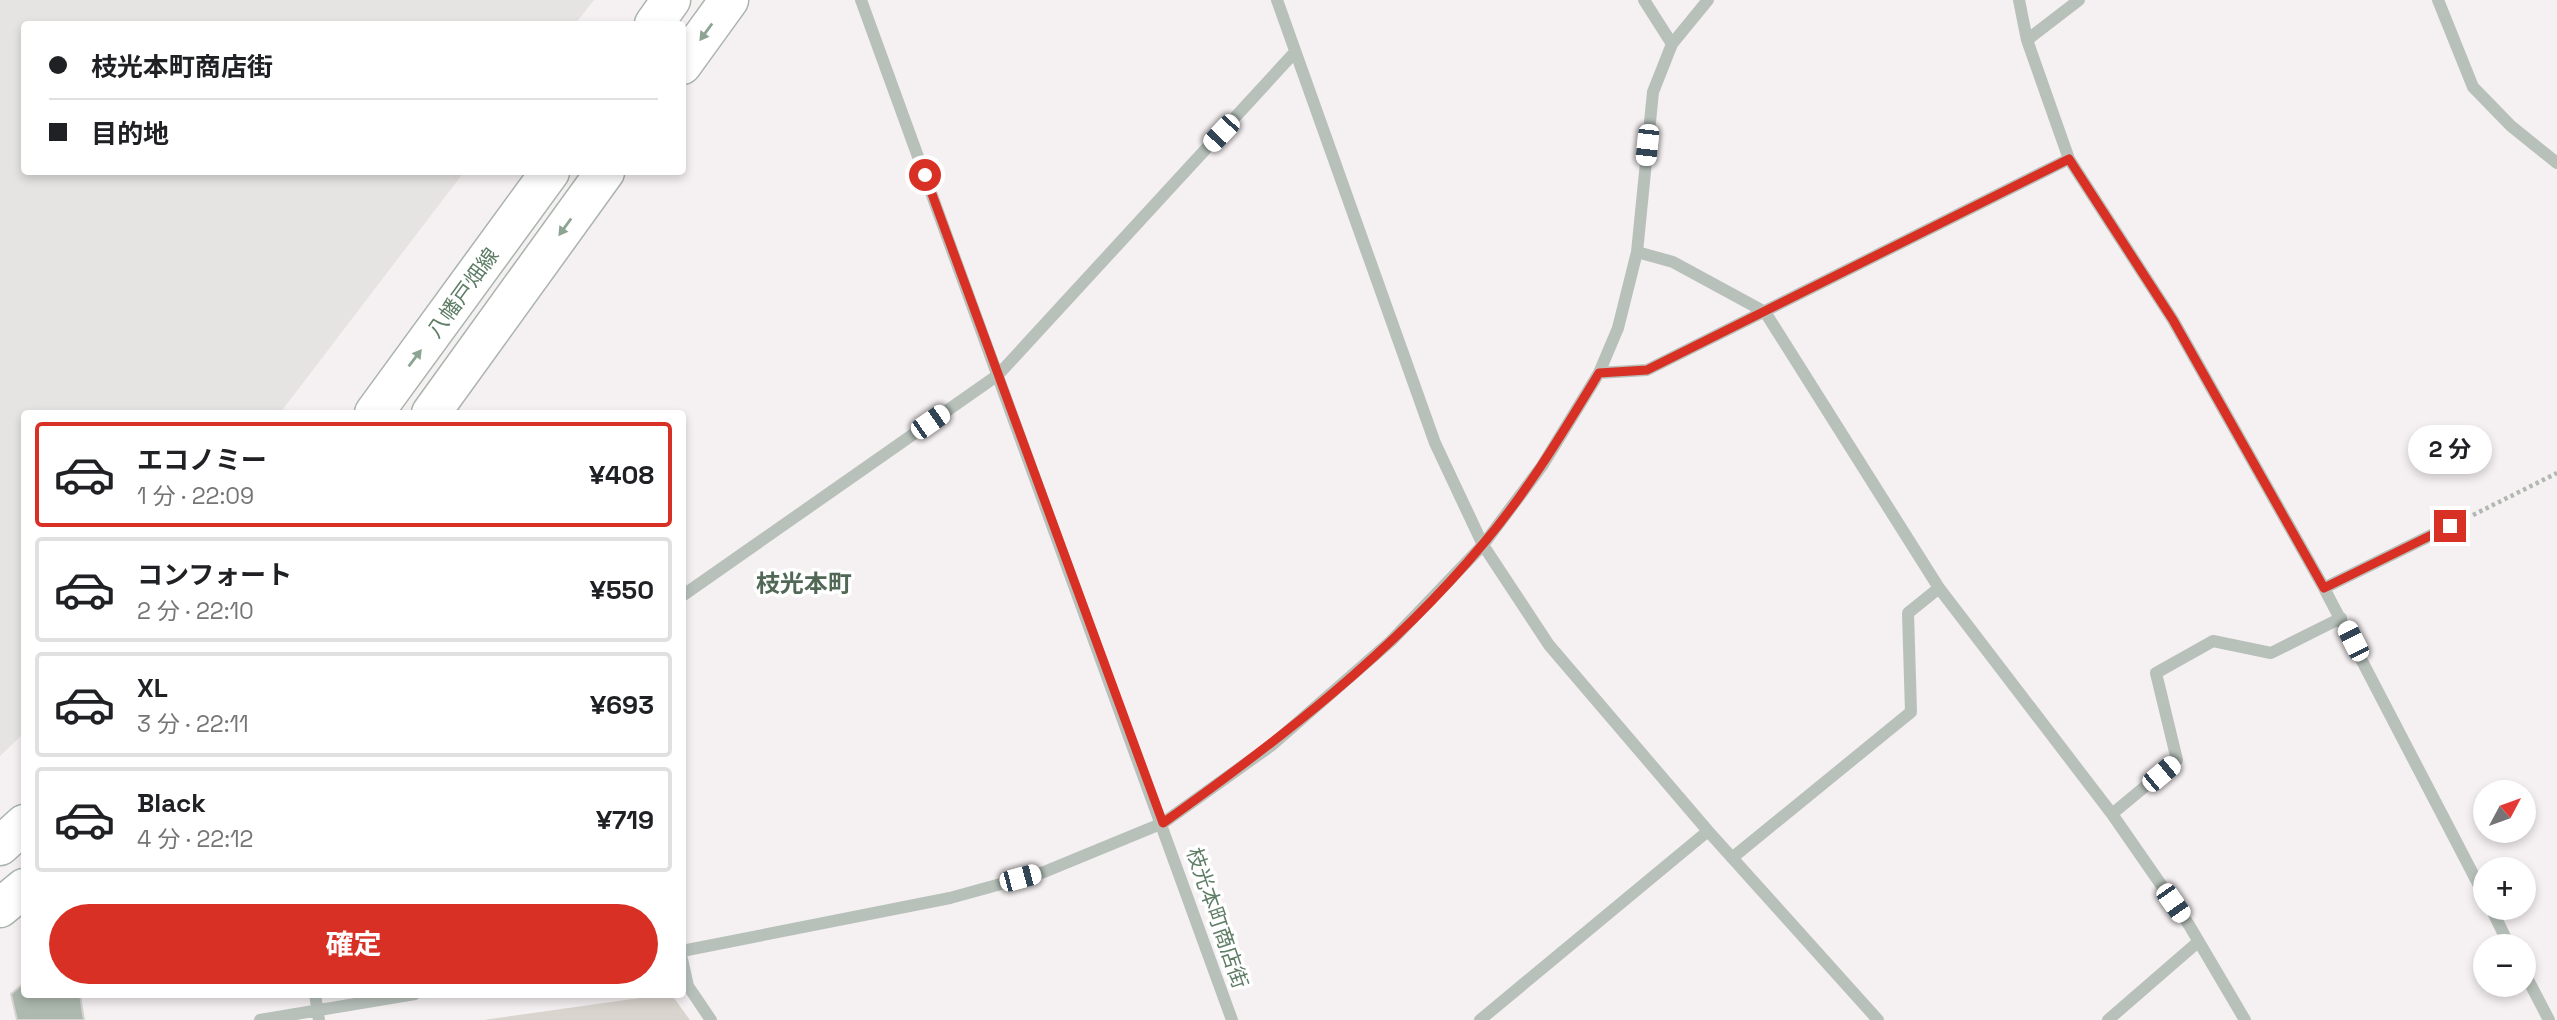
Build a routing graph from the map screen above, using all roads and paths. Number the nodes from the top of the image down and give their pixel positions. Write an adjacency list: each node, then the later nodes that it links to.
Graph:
1 (671, 0): 10 (main road)
2 (729, 0): 14 (main road, one-way to 14)
3 (861, 0): 22 (street, 枝光本町商店街)
4 (1277, 0): 13 (street)
5 (1644, 0): 12 (street)
6 (1708, 0): 12 (street)
7 (2019, 0): 11 (street)
8 (2078, 0): 11 (street)
9 (2438, 0): 16 (street)
10 (656, 21)
11 (2027, 40): 15 (street)
12 (1672, 44): 19 (street)
13 (1295, 52): 22 (street); 27 (street)
14 (686, 59)
15 (2069, 159): 20 (street); 29 (street)
16 (2557, 163)
17 (548, 175): 23 (main road, 八幡戸畑線, one-way to 17)
18 (603, 175): 24 (main road, 八幡戸畑線, one-way to 24)
19 (1637, 252): 20 (street); 21 (street)
20 (1765, 312): 21 (street); 28 (street)
21 (1599, 373): 27 (street)
22 (998, 375): 30 (street); 33 (street, 枝光本町商店街)
23 (376, 410)
24 (438, 410)
25 (2557, 473): 26 (path)
26 (2450, 526): 29 (street)
27 (1483, 545): 33 (street); 35 (street)
28 (1939, 588): 32 (street); 37 (street)
29 (2324, 588): 31 (street)
30 (686, 593)
31 (2340, 618): 32 (street); 38 (street)
32 (2112, 814): 41 (street)
33 (1163, 823): 42 (street); 51 (street, 枝光本町商店街)
34 (21, 827): 36 (main road)
35 (1709, 831): 37 (street); 52 (street)
36 (0, 846)
37 (1732, 858): 53 (street)
38 (2473, 875)
39 (21, 890): 40 (main road)
40 (0, 908)
41 (2198, 942): 54 (street); 55 (street)
42 (686, 950)
43 (686, 977): 50 (street)
44 (2536, 995): 48 (street)
45 (397, 998): 47 (street)
46 (2557, 1006): 48 (street)
47 (318, 1015): 49 (street)
48 (2547, 1016)
49 (260, 1020)
50 (711, 1020)
51 (1232, 1020)
52 (1480, 1020)
53 (1878, 1020)
54 (2108, 1020)
55 (2245, 1020)

